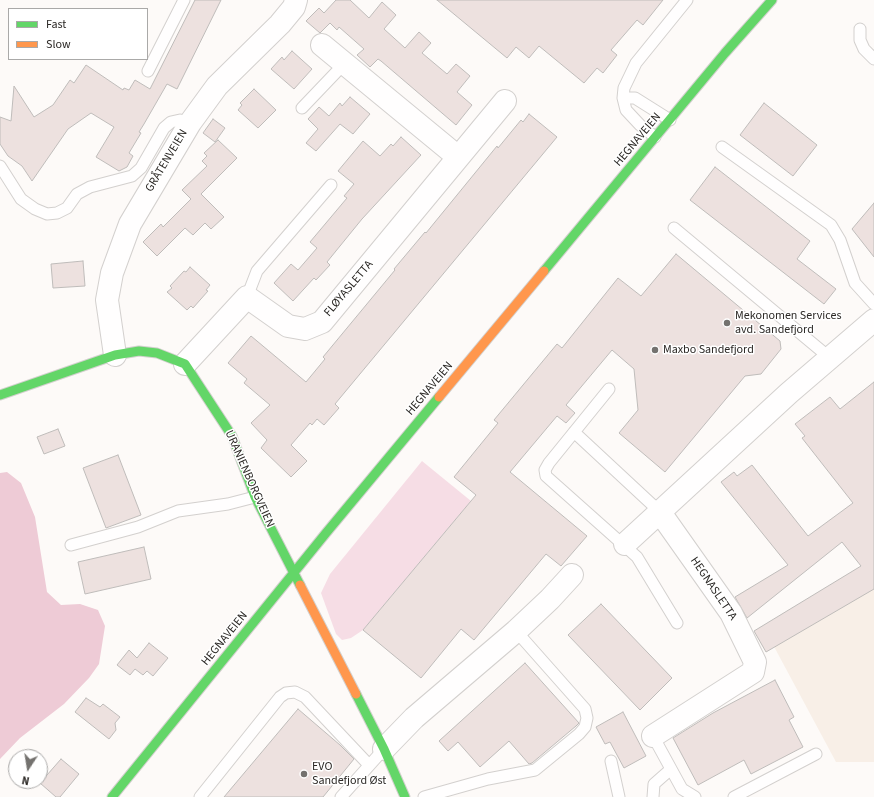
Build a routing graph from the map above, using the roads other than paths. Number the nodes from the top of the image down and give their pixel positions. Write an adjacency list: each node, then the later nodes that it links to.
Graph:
1 (184, 0): 9 (lane)
2 (296, 0): 14 (street, GRÅTENVEIEN)
3 (687, 0): 10 (lane)
4 (772, 0): 13 (main road, HEGNAVEIEN)
5 (860, 29): 7 (lane)
6 (322, 45): 8 (street)
7 (874, 59)
8 (344, 64): 12 (lane); 17 (street)
9 (148, 72)
10 (623, 98): 13 (lane); 15 (lane)
11 (505, 101): 17 (street, FLØYASLETTA)
12 (302, 108)
13 (670, 120): 15 (main road, HEGNAVEIEN)
14 (190, 123): 18 (lane); 23 (street, GRÅTENVEIEN)
15 (655, 137): 33 (main road, HEGNAVEIEN)
16 (722, 147): 22 (lane)
17 (458, 157): 21 (street, FLØYASLETTA)
18 (0, 166)
19 (331, 185): 21 (lane)
20 (674, 228): 24 (lane)
21 (247, 297): 25 (street)
22 (874, 317): 24 (street)
23 (115, 355): 25 (main road); 27 (main road)
24 (830, 358): 30 (street)
25 (185, 364): 29 (main road, URANIENBORGVEIEN)
26 (608, 389): 28 (lane)
27 (0, 395)
28 (574, 432): 30 (lane); 31 (lane)
29 (255, 497): 32 (lane); 33 (main road, URANIENBORGVEIEN)
30 (659, 511): 31 (street); 37 (street, HEGNASLETTA)
31 (624, 544): 35 (lane)
32 (71, 545)
33 (293, 572): 39 (main road, URANIENBORGVEIEN); 42 (main road, HEGNAVEIEN)
34 (572, 575): 36 (street)
35 (677, 623)
36 (516, 631): 39 (street); 46 (lane)
37 (653, 736): 41 (lane)
38 (816, 754): 50 (lane)
39 (376, 757): 43 (lane); 44 (lane); 45 (main road, URANIENBORGVEIEN)
40 (611, 761): 47 (lane)
41 (671, 769): 48 (lane); 49 (lane)
42 (112, 797)
43 (200, 797)
44 (341, 797)
45 (405, 797)
46 (424, 797)
47 (619, 797)
48 (653, 797)
49 (696, 797)
50 (734, 797)

